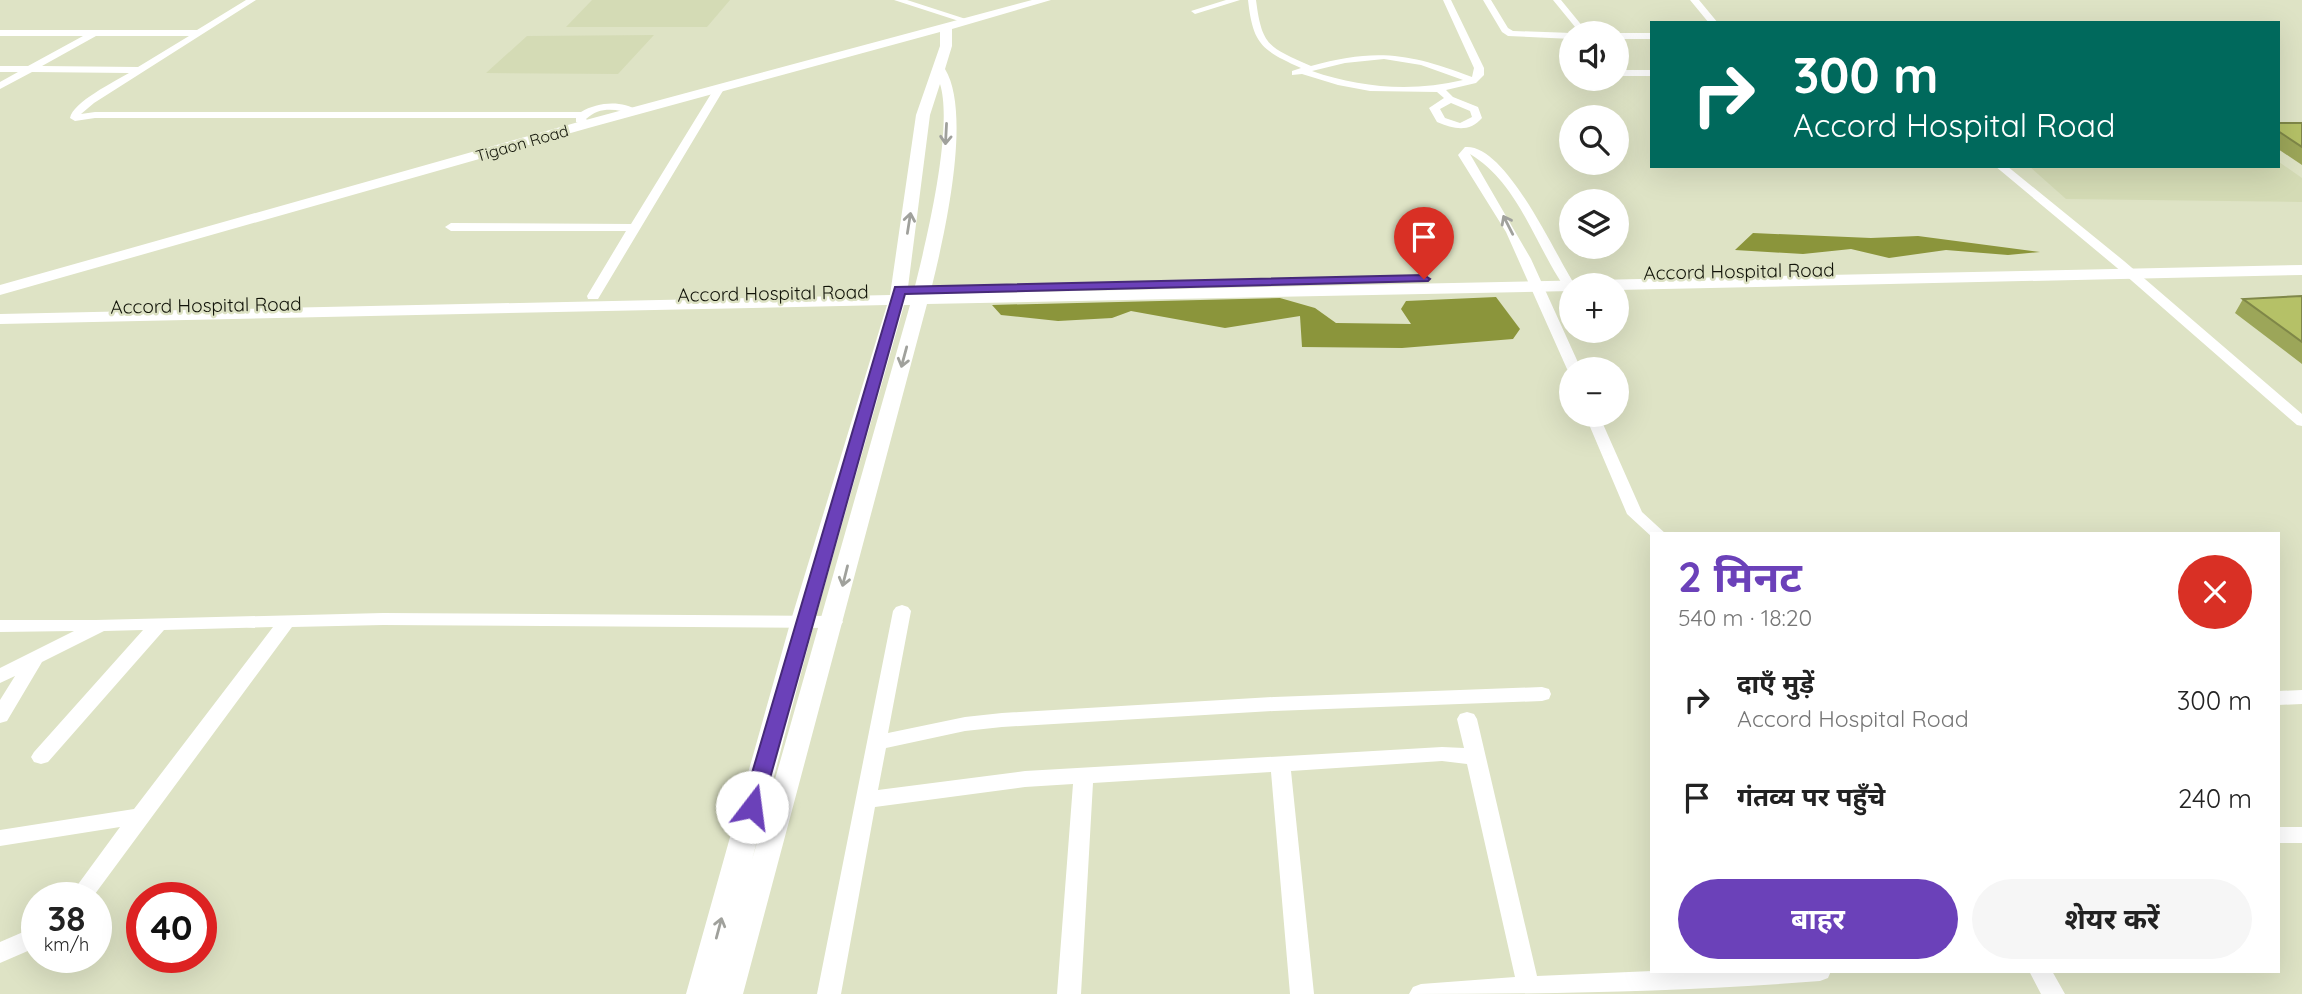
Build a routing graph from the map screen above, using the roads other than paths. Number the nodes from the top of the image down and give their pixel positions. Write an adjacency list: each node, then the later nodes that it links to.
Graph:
1 (252, 0): 19 (street)
2 (898, 0): 13 (street)
3 (983, 0): 11 (street)
4 (1045, 0): 11 (street, Tigaon Road)
5 (1236, 0): 12 (street)
6 (1252, 0): 27 (street)
7 (1447, 0): 30 (street)
8 (1487, 0): 20 (street)
9 (1558, 0): 14 (street)
10 (1694, 0): 15 (street)
11 (1011, 9): 13 (street, Tigaon Road)
12 (1195, 11)
13 (968, 21): 16 (street, Tigaon Road)
14 (1575, 21)
15 (1712, 21)
16 (946, 27): 23 (street); 32 (street, Tigaon Road)
17 (0, 33): 18 (street)
18 (94, 33): 19 (street); 25 (street)
19 (200, 33): 26 (street)
20 (1559, 36)
21 (1629, 36): 22 (street)
22 (1650, 36)
23 (939, 68): 49 (street, one-way to 23); 49 (street, one-way to 49)
24 (0, 69): 25 (street)
25 (30, 70): 26 (street); 31 (street)
26 (139, 70): 35 (street)
27 (1302, 71): 30 (street); 33 (street)
28 (1629, 73): 29 (street)
29 (1650, 73)
30 (1473, 81): 33 (street)
31 (0, 86)
32 (719, 89): 35 (street, Tigaon Road); 40 (street)
33 (1439, 89): 34 (street)
34 (1450, 99): 36 (street); 36 (street)
35 (583, 120): 48 (street, Tigaon Road)
36 (1462, 127): 37 (street)
37 (1469, 149): 44 (street); 47 (street, one-way to 37)
38 (2002, 168): 42 (street)
39 (451, 227): 40 (street)
40 (633, 229): 50 (street)
41 (2302, 261): 42 (street)
42 (2125, 269): 43 (street); 45 (street); 54 (street)
43 (2302, 270)
44 (1561, 273)
45 (1629, 279)
46 (1559, 280): 47 (street)
47 (1536, 281): 49 (street); 53 (street)
48 (0, 290)
49 (909, 295): 50 (street, Accord Hospital Road); 52 (street); 58 (street); 60 (street, one-way to 60)
50 (593, 296): 51 (street, Accord Hospital Road)
51 (0, 307)
52 (0, 319)
53 (1569, 357)
54 (2302, 422)
55 (1597, 427): 56 (street)
56 (1656, 532)
57 (902, 611): 71 (street)
58 (803, 620): 59 (street); 60 (street); 88 (street, one-way to 58)
59 (286, 621): 61 (street); 77 (street)
60 (834, 622): 89 (street)
61 (159, 624): 62 (street); 72 (street)
62 (101, 625): 63 (street); 64 (street)
63 (0, 626)
64 (35, 659): 65 (street); 69 (street)
65 (0, 676)
66 (1542, 694): 71 (street)
67 (2302, 697): 68 (street)
68 (2280, 698)
69 (0, 716)
70 (1467, 719): 73 (street)
71 (875, 743): 76 (street)
72 (41, 757)
73 (1477, 757): 74 (street); 87 (street)
74 (1280, 764): 75 (street); 92 (street)
75 (1083, 776): 76 (street); 91 (street)
76 (864, 800): 90 (street)
77 (141, 816): 80 (street); 81 (street)
78 (2280, 835): 79 (street)
79 (2302, 835)
80 (0, 838)
81 (91, 882)
82 (21, 943): 83 (street)
83 (0, 953)
84 (1774, 973): 86 (street)
85 (2041, 973): 94 (street)
86 (1752, 974): 87 (street)
87 (1528, 985): 93 (street)
88 (701, 994)
89 (728, 994)
90 (829, 994)
91 (1069, 994)
92 (1302, 994)
93 (1421, 994)
94 (2053, 994)

